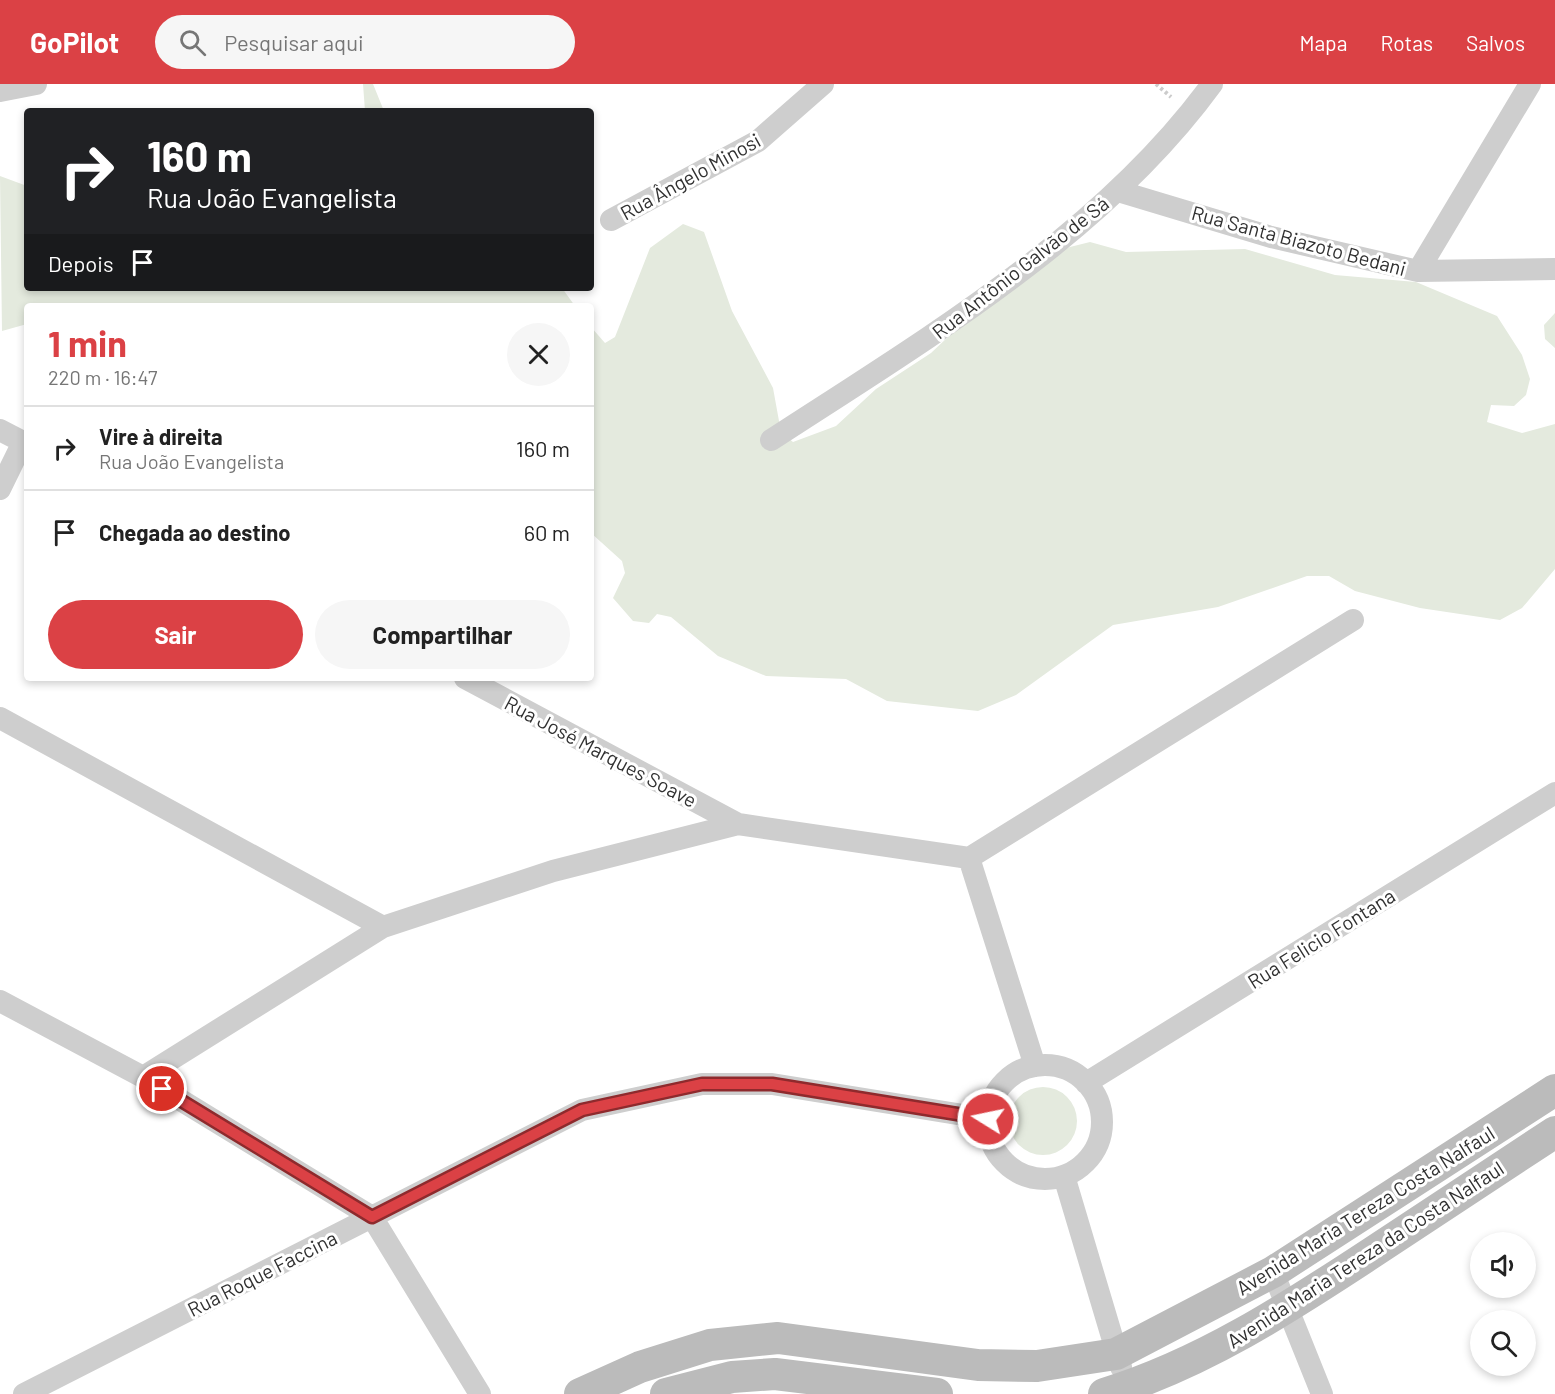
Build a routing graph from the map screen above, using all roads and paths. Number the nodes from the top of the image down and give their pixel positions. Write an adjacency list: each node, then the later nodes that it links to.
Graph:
1 (36, 84): 5 (street)
2 (823, 84): 7 (street, Rua Ângelo Minosi)
3 (1212, 84): 6 (street, Rua Antônio Galvão de Sá)
4 (1530, 84): 9 (street)
5 (0, 91)
6 (1118, 191): 9 (street, Rua Santa Biazoto Bedani); 11 (street, Rua Antônio Galvão de Sá)
7 (611, 220)
8 (1555, 268): 9 (street, Rua Santa Biazoto Bedani)
9 (1418, 271)
10 (0, 430): 12 (street)
11 (771, 440)
12 (24, 442)
13 (24, 445): 14 (street)
14 (0, 489)
15 (1353, 620): 20 (street)
16 (471, 681): 19 (street, Rua José Marques Soave)
17 (0, 718): 21 (street)
18 (1555, 793): 25 (street, Rua Felicio Fontana)
19 (738, 824): 20 (street); 21 (street)
20 (969, 858): 23 (street)
21 (383, 927): 24 (street)
22 (0, 1001): 24 (street)
23 (1035, 1066): 25 (street); 27 (street)
24 (143, 1077): 30 (street)
25 (1086, 1083): 29 (street)
26 (1555, 1090): 31 (main road, Avenida Maria Tereza Costa Nalfaul)
27 (988, 1119): 29 (street); 30 (street, Rua Roque Faccina)
28 (1555, 1132): 32 (main road, Avenida Maria Tereza da Costa Nalfaul)
29 (1064, 1176): 33 (street)
30 (372, 1217): 35 (street, Rua Roque Faccina); 36 (street)
31 (1273, 1272): 32 (street); 33 (main road, Avenida Maria Tereza Costa Nalfaul)
32 (1287, 1309): 34 (main road, Avenida Maria Tereza da Costa Nalfaul); 40 (street)
33 (1116, 1354): 34 (street); 37 (main road, Avenida Maria Tereza Costa Nalfaul)
34 (1116, 1390)
35 (24, 1394)
36 (480, 1394)
37 (580, 1394)
38 (666, 1394): 39 (main road)
39 (937, 1394)
40 (1322, 1394)

